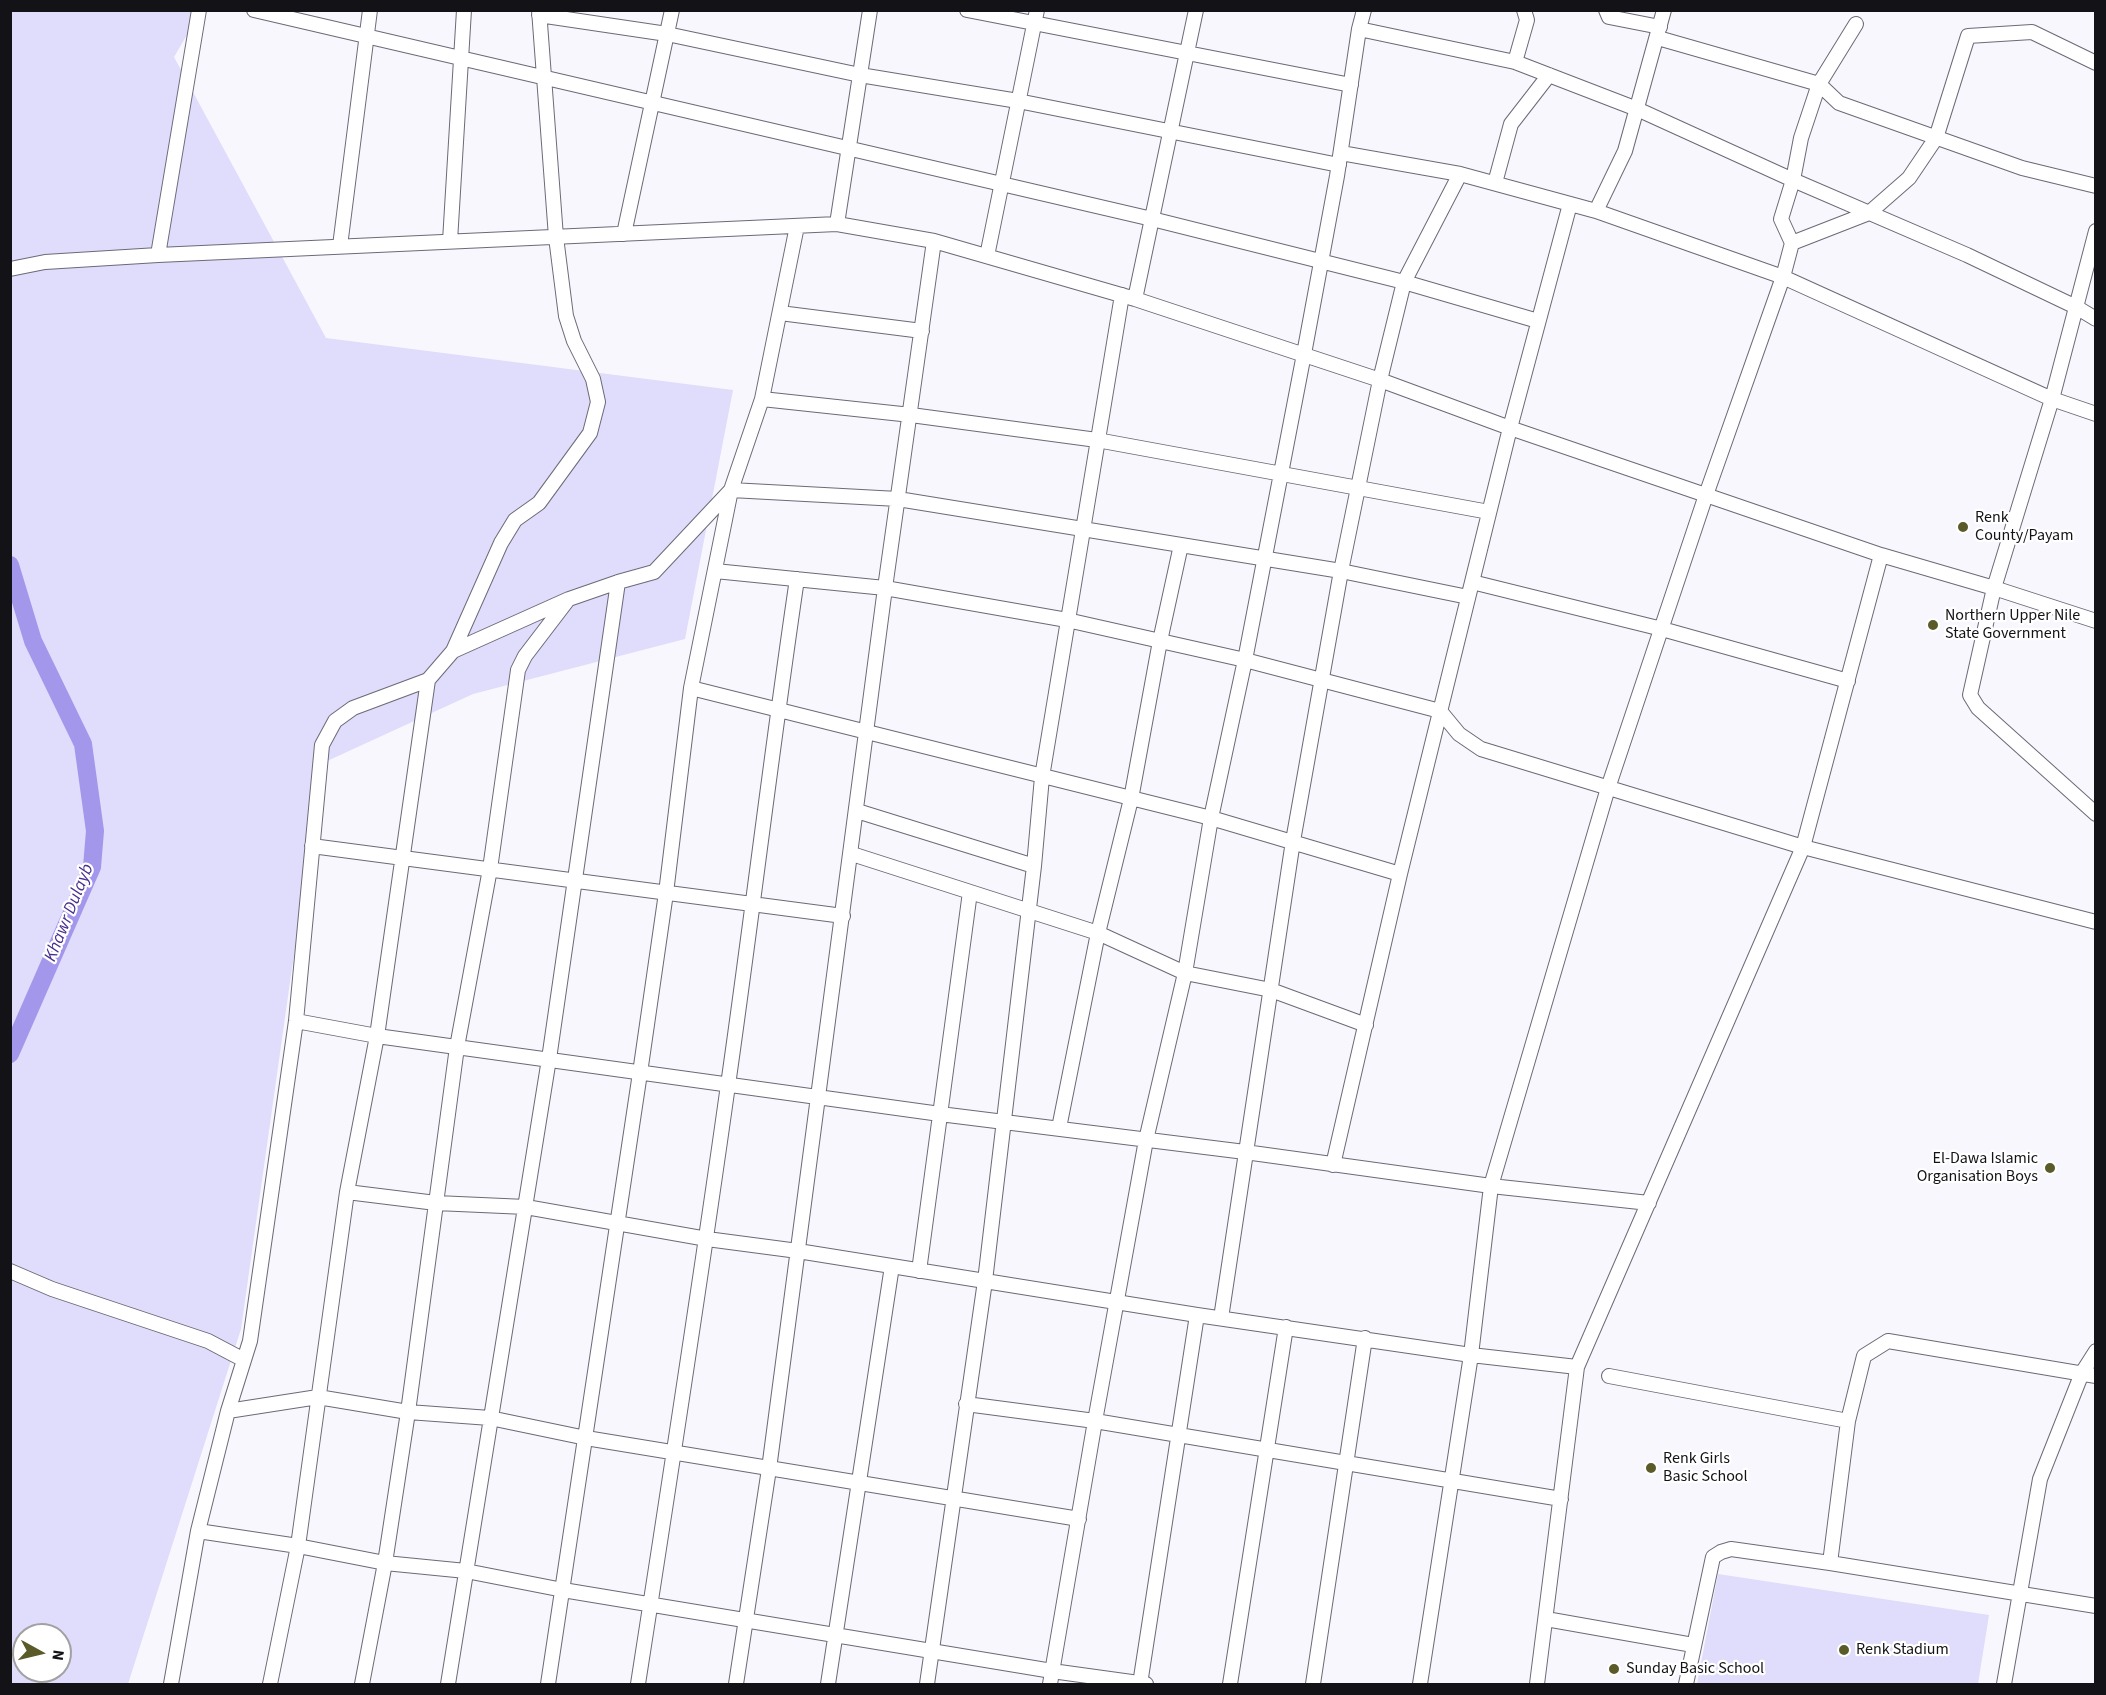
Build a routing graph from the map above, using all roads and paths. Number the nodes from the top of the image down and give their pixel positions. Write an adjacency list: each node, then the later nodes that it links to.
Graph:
1 (199, 10): 54 (street)
2 (254, 10): 19 (street)
3 (370, 10): 19 (street)
4 (464, 10): 21 (street)
5 (672, 10): 18 (street)
6 (870, 10): 24 (street)
7 (967, 10): 14 (street)
8 (1196, 10): 20 (street)
9 (1364, 10): 16 (street)
10 (1524, 10): 22 (street)
11 (1606, 10): 17 (street)
12 (1664, 10): 17 (street)
13 (539, 13): 18 (street); 26 (street)
14 (1035, 17): 20 (street); 29 (street)
15 (1856, 24): 27 (street)
16 (1359, 29): 22 (street); 28 (street)
17 (1659, 33): 27 (street); 31 (street)
18 (667, 34): 24 (street); 30 (street)
19 (367, 37): 21 (street); 53 (street)
20 (1186, 54): 28 (street); 32 (street)
21 (461, 59): 26 (street); 50 (street)
22 (1515, 62): 25 (street)
23 (2096, 63): 33 (street)
24 (860, 75): 29 (street); 34 (street)
25 (1549, 75): 31 (street); 38 (street)
26 (544, 78): 30 (street); 49 (street)
27 (1819, 84): 33 (street); 37 (street)
28 (1351, 85): 35 (street)
29 (1018, 101): 32 (street); 39 (street)
30 (652, 103): 34 (street); 48 (street)
31 (1637, 109): 37 (street); 42 (street)
32 (1170, 132): 35 (street); 44 (street)
33 (1936, 138): 40 (street); 43 (street)
34 (849, 149): 39 (street); 45 (street)
35 (1340, 159): 36 (street); 56 (street)
36 (1460, 174): 38 (street); 59 (street)
37 (1793, 180): 43 (street); 52 (street)
38 (1495, 183): 41 (street)
39 (1002, 184): 44 (street); 55 (street)
40 (2096, 186)
41 (1570, 204): 42 (street); 64 (street)
42 (1596, 211): 58 (street)
43 (1869, 213): 52 (street); 61 (street)
44 (1152, 219): 56 (street); 60 (street)
45 (837, 224): 46 (street); 51 (street)
46 (797, 226): 48 (street); 62 (street)
47 (2096, 231): 61 (street)
48 (624, 234): 49 (street)
49 (556, 237): 50 (street); 97 (street)
50 (450, 241): 53 (street)
51 (934, 241): 55 (street); 65 (street)
52 (1792, 243): 58 (street)
53 (340, 246): 54 (street)
54 (158, 255): 57 (street)
55 (987, 256): 60 (street)
56 (1321, 261): 59 (street); 66 (street)
57 (10, 269)
58 (1782, 277): 69 (street); 77 (street)
59 (1404, 282): 64 (street); 67 (street)
60 (1129, 297): 66 (street); 73 (street)
61 (2076, 307): 63 (street); 69 (street)
62 (780, 313): 65 (street); 68 (street)
63 (2096, 319)
64 (1538, 321): 72 (street)
65 (922, 331): 71 (street)
66 (1304, 354): 67 (street); 74 (street)
67 (1380, 380): 72 (street); 75 (street)
68 (762, 399): 71 (street); 76 (street)
69 (2052, 399): 70 (street); 90 (street)
70 (2096, 414)
71 (911, 415): 73 (street); 78 (street)
72 (1510, 428): 77 (street); 79 (street)
73 (1097, 440): 74 (street); 80 (street)
74 (1281, 476): 75 (street); 83 (street)
75 (1358, 487): 79 (street); 85 (street)
76 (731, 490): 78 (street); 84 (street); 87 (street)
77 (1706, 495): 82 (street); 95 (street)
78 (898, 499): 80 (street); 89 (street)
79 (1489, 512): 88 (street)
80 (1082, 529): 81 (street); 93 (street)
81 (1181, 545): 83 (street); 96 (street)
82 (1881, 555): 90 (street); 101 (street)
83 (1265, 558): 85 (street); 98 (street)
84 (715, 571): 86 (street); 102 (street)
85 (1341, 571): 91 (street); 99 (street)
86 (797, 579): 89 (street); 103 (street)
87 (618, 582): 92 (street); 120 (street)
88 (1472, 582): 91 (street); 95 (street)
89 (885, 588): 93 (street); 105 (street)
90 (1994, 588): 94 (street); 110 (street)
91 (1468, 597): 104 (street)
92 (568, 599): 97 (street); 118 (street)
93 (1067, 620): 96 (street); 106 (street)
94 (2096, 621)
95 (1662, 629): 101 (street); 107 (street)
96 (1160, 641): 98 (street); 108 (street)
97 (453, 651): 100 (street)
98 (1245, 660): 99 (street); 111 (street)
99 (1323, 679): 104 (street); 112 (street)
100 (428, 680): 113 (street); 116 (street)
101 (1848, 681): 114 (street)
102 (691, 688): 103 (street); 122 (street)
103 (777, 711): 105 (street); 123 (street)
104 (1440, 711): 107 (street); 119 (street)
105 (866, 732): 106 (street); 109 (street)
106 (1042, 777): 108 (street); 117 (street)
107 (1608, 789): 114 (street); 144 (street)
108 (1131, 799): 111 (street); 127 (street)
109 (857, 811): 115 (street); 117 (street)
110 (2096, 814)
111 (1211, 818): 112 (street); 128 (street)
112 (1293, 841): 119 (street); 129 (street)
113 (312, 846): 116 (street); 130 (street)
114 (1803, 847): 126 (street); 147 (street)
115 (852, 854): 121 (street); 125 (street)
116 (402, 860): 118 (street); 132 (street)
117 (1034, 866): 124 (street)
118 (490, 869): 120 (street); 133 (street)
119 (1400, 874): 131 (street)
120 (576, 882): 122 (street); 134 (street)
121 (970, 892): 124 (street); 138 (street)
122 (666, 893): 123 (street); 135 (street)
123 (754, 904): 125 (street); 136 (street)
124 (1028, 911): 127 (street); 139 (street)
125 (843, 916): 137 (street)
126 (2096, 922)
127 (1098, 933): 128 (street); 140 (street)
128 (1185, 973): 129 (street); 141 (street)
129 (1271, 990): 131 (street); 142 (street)
130 (296, 1021): 132 (street); 163 (street)
131 (1366, 1025): 143 (street)
132 (377, 1036): 133 (street); 145 (street)
133 (457, 1047): 134 (street); 146 (street)
134 (549, 1059): 135 (street); 148 (street)
135 (640, 1073): 136 (street); 149 (street)
136 (728, 1085): 137 (street); 150 (street)
137 (819, 1098): 138 (street); 151 (street)
138 (940, 1114): 139 (street); 154 (street)
139 (1003, 1121): 140 (street); 155 (street)
140 (1059, 1128): 141 (street)
141 (1146, 1140): 142 (street); 156 (street)
142 (1245, 1152): 143 (street); 158 (street)
143 (1332, 1165): 144 (street)
144 (1491, 1186): 147 (street); 162 (street)
145 (347, 1192): 146 (street); 167 (street)
146 (436, 1203): 148 (street); 170 (street)
147 (1649, 1203): 164 (street)
148 (526, 1207): 149 (street); 171 (street)
149 (619, 1222): 150 (street); 175 (street)
150 (707, 1239): 151 (street); 177 (street)
151 (798, 1251): 152 (street); 179 (street)
152 (892, 1266): 154 (street); 181 (street)
153 (10, 1270): 163 (street)
154 (919, 1271): 155 (street)
155 (985, 1281): 156 (street); 168 (street)
156 (1116, 1301): 157 (street); 173 (street)
157 (1197, 1315): 158 (street); 174 (street)
158 (1221, 1318): 159 (street)
159 (1286, 1327): 160 (street); 176 (street)
160 (1365, 1338): 162 (street); 178 (street)
161 (2096, 1351): 165 (street)
162 (1471, 1355): 164 (street); 180 (street)
163 (244, 1360): 169 (street)
164 (1577, 1367): 183 (street)
165 (2089, 1375): 172 (street); 191 (street)
166 (1609, 1376): 172 (street)
167 (318, 1397): 169 (street); 170 (street); 186 (street)
168 (966, 1404): 173 (street); 182 (street)
169 (228, 1411): 185 (street)
170 (408, 1412): 171 (street); 187 (street)
171 (490, 1418): 175 (street); 189 (street)
172 (1848, 1420): 188 (street)
173 (1095, 1421): 174 (street); 184 (street)
174 (1178, 1436): 176 (street); 209 (street)
175 (586, 1438): 177 (street); 190 (street)
176 (1267, 1451): 178 (street); 210 (street)
177 (674, 1453): 179 (street); 192 (street)
178 (1347, 1464): 180 (street); 211 (street)
179 (769, 1469): 181 (street); 195 (street)
180 (1451, 1482): 183 (street); 212 (street)
181 (858, 1484): 182 (street); 196 (street)
182 (953, 1497): 184 (street); 198 (street)
183 (1561, 1500): 194 (street)
184 (1078, 1519): 199 (street)
185 (198, 1531): 186 (street); 200 (street)
186 (297, 1546): 187 (street); 201 (street)
187 (385, 1563): 189 (street); 202 (street)
188 (1830, 1563): 191 (street); 197 (street)
189 (466, 1571): 190 (street); 203 (street)
190 (563, 1590): 192 (street); 204 (street)
191 (2019, 1594): 193 (street); 215 (street)
192 (650, 1604): 195 (street); 205 (street)
193 (2096, 1606)
194 (1546, 1619): 197 (street); 213 (street)
195 (746, 1620): 196 (street); 206 (street)
196 (834, 1634): 198 (street); 207 (street)
197 (1693, 1645): 214 (street)
198 (933, 1651): 199 (street); 208 (street)
199 (1051, 1678): 209 (street)
200 (171, 1684)
201 (270, 1684)
202 (362, 1684)
203 (448, 1684)
204 (548, 1684)
205 (638, 1684)
206 (736, 1684)
207 (828, 1684)
208 (927, 1684)
209 (1142, 1684)
210 (1230, 1684)
211 (1313, 1684)
212 (1420, 1684)
213 (1537, 1684)
214 (1686, 1684)
215 (2004, 1684)

